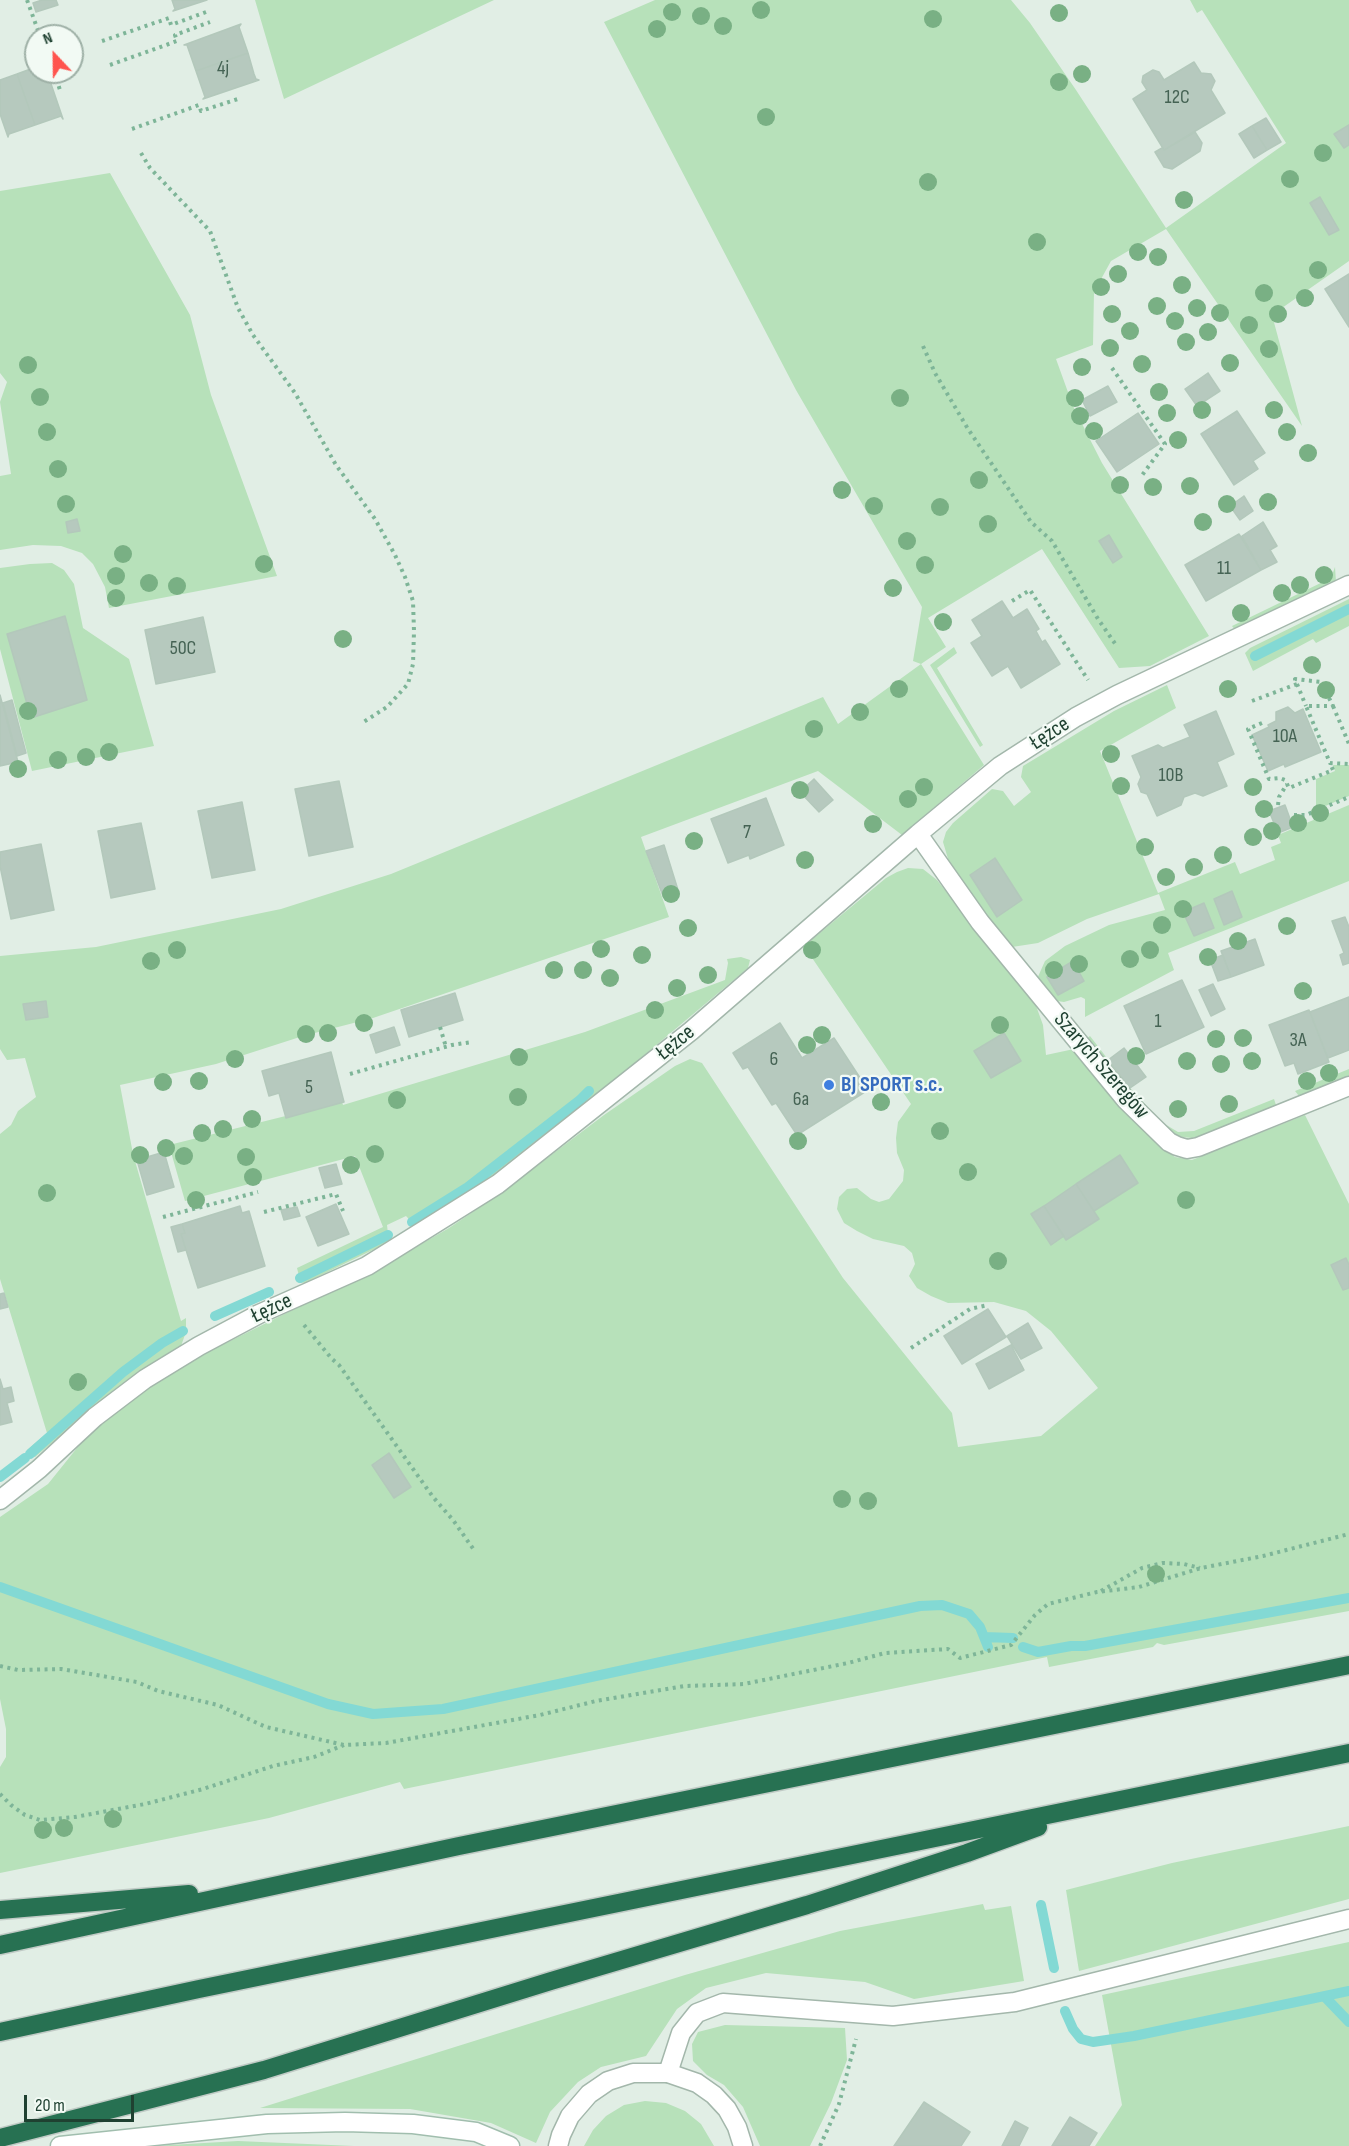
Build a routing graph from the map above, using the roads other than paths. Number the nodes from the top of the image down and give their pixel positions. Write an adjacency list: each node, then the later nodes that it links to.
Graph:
1 (1349, 585): 2 (street, Łężce)
2 (918, 834): 3 (street, Szarych Szeregów); 4 (street, Łężce)
3 (1349, 1086)
4 (0, 1500)
5 (1349, 1665): 8 (highway)
6 (1349, 1753): 7 (highway)
7 (1092, 1807): 12 (highway); 14 (highway)
8 (262, 1888): 9 (highway); 11 (highway)
9 (0, 1910)
10 (1349, 1918): 13 (street)
11 (0, 1946)
12 (0, 2032)
13 (668, 2073): 17 (street); 18 (street)
14 (0, 2138)
15 (60, 2146): 16 (street)
16 (510, 2146)
17 (558, 2146)
18 (743, 2146)

